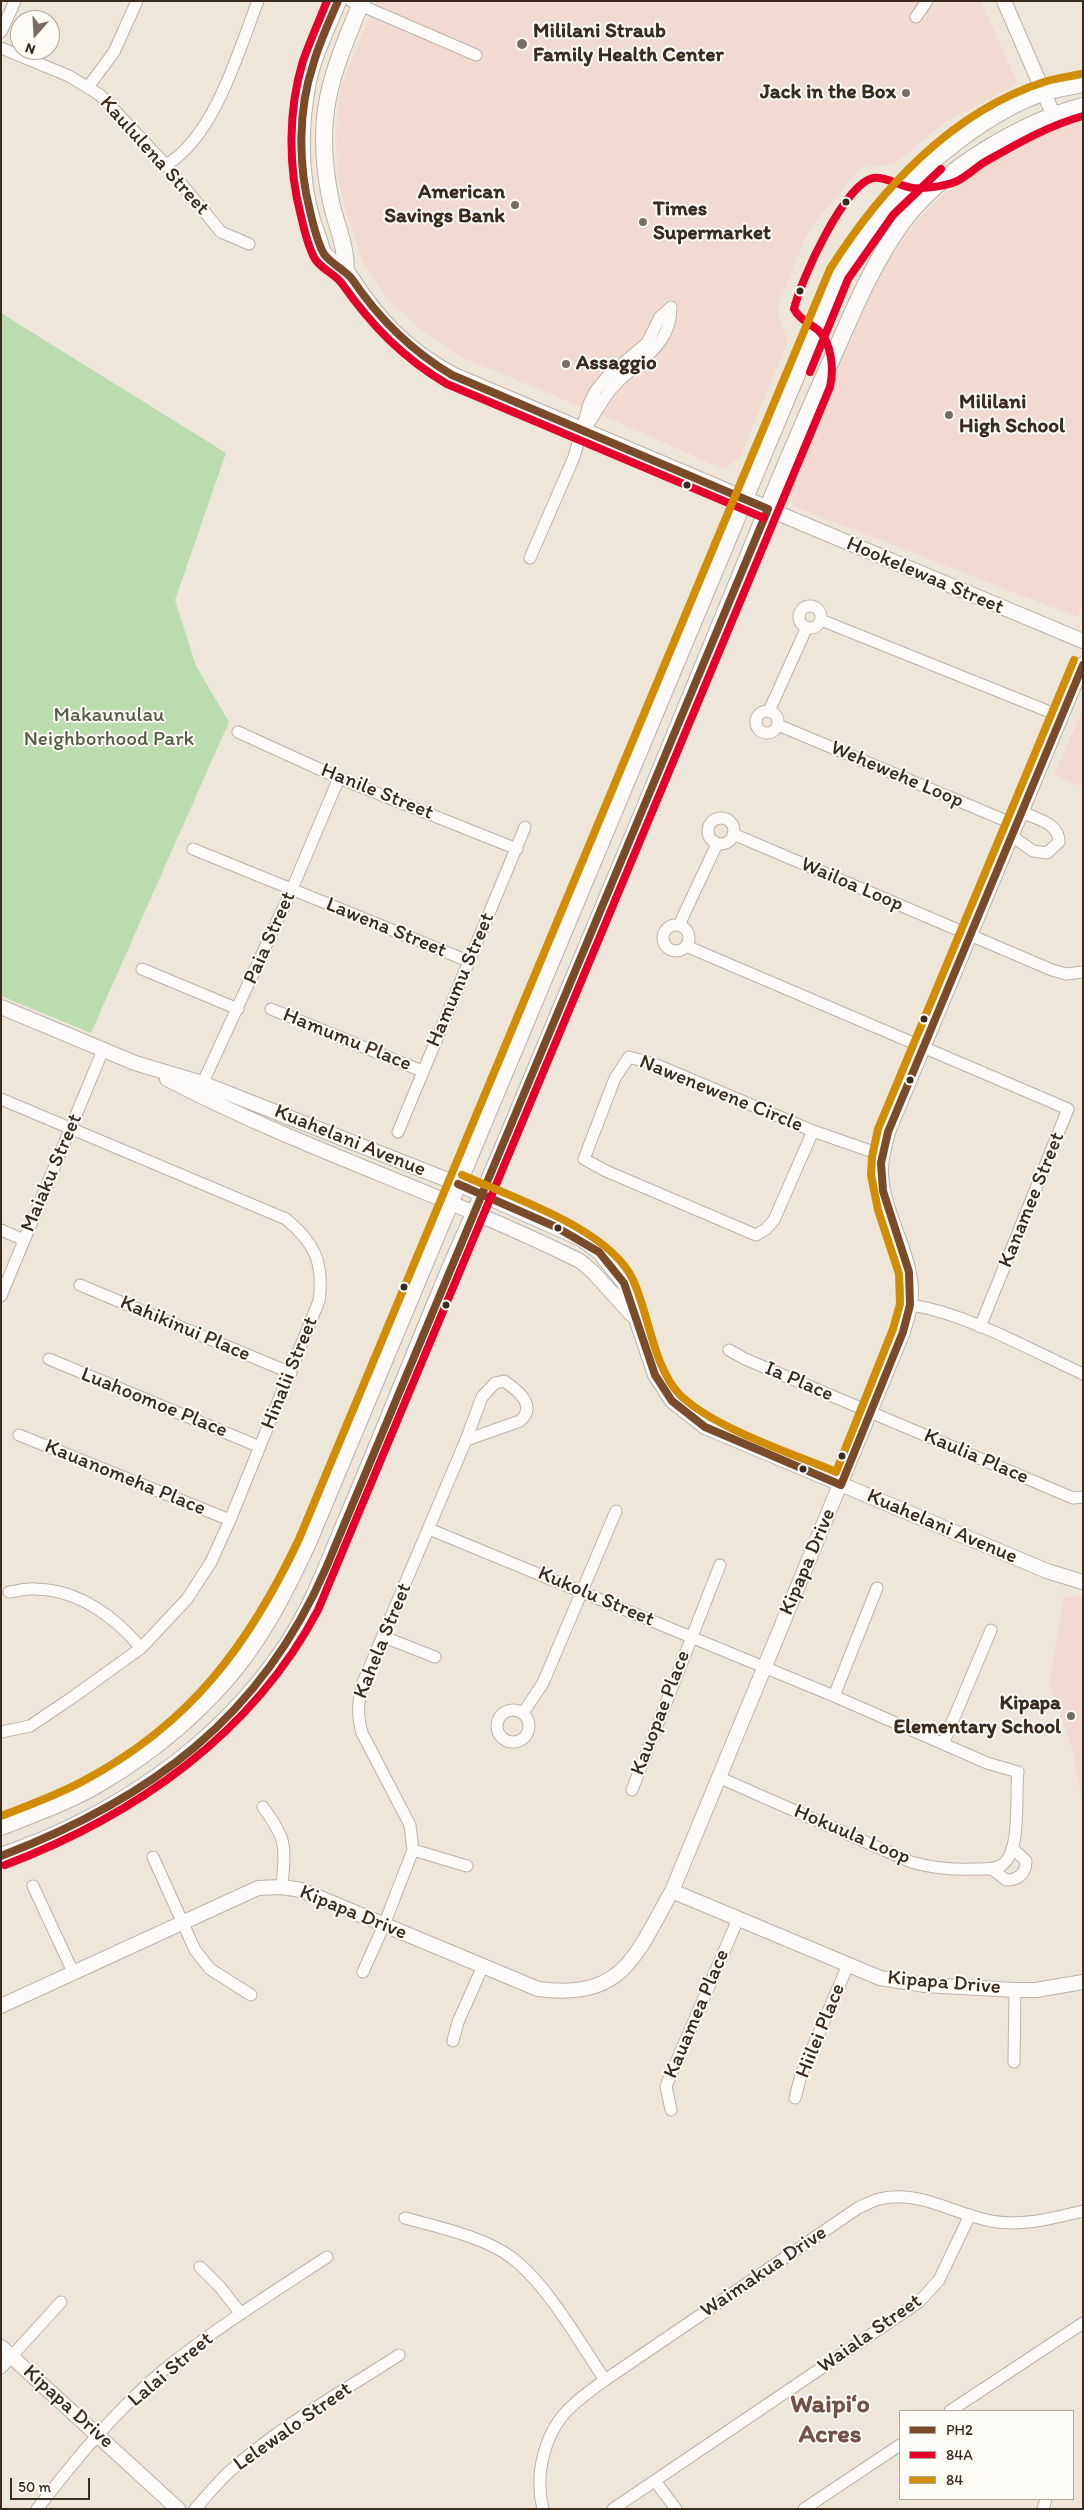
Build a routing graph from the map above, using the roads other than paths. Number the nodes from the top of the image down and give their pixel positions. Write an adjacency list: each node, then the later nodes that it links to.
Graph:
1 (15, 1): 9 (street)
2 (137, 1): 13 (street)
3 (258, 1): 17 (street)
4 (338, 1): 19 (main road)
5 (927, 1): 8 (street)
6 (1004, 1): 14 (street)
7 (358, 3): 11 (street); 19 (main road)
8 (916, 17)
9 (1, 32)
10 (1, 48): 13 (street, Kaululena Street)
11 (476, 55)
12 (1083, 84): 14 (main road)
13 (88, 87): 17 (street, Kaululena Street)
14 (1045, 92): 16 (street); 21 (main road)
15 (1083, 106): 16 (main road)
16 (1053, 114): 22 (main road)
17 (166, 165): 18 (street, Kaululena Street)
18 (250, 244)
19 (346, 271): 20 (main road)
20 (582, 431): 20 (street); 21 (main road); 23 (street)
21 (744, 500): 22 (main road); 59 (main road)
22 (768, 509): 26 (street, Hookelewaa Street); 60 (main road)
23 (530, 558)
24 (821, 620): 25 (street); 25 (street); 29 (street)
25 (807, 627): 28 (street)
26 (1083, 641)
27 (1083, 664): 29 (street, Kipapa Drive)
28 (769, 711): 30 (street); 30 (street)
29 (1060, 716): 33 (street, Kipapa Drive)
30 (778, 725): 35 (street, Wehewehe Loop)
31 (238, 732): 32 (street, Hanile Street)
32 (339, 778): 39 (street, Hanile Street); 40 (street, Paia Street)
33 (1021, 812): 35 (street, Kipapa Drive); 35 (street)
34 (526, 827): 39 (street, Hamumu Street)
35 (1014, 830): 42 (street, Kipapa Drive)
36 (733, 834): 37 (street); 37 (street, Wailoa Loop); 42 (street, Wailoa Loop)
37 (717, 844): 41 (street)
38 (193, 849): 40 (street, Lawena Street)
39 (517, 849): 44 (street, Hamumu Street)
40 (292, 889): 44 (street, Lawena Street); 48 (street, Paia Street)
41 (679, 925): 43 (street); 43 (street)
42 (970, 936): 46 (street, Wailoa Loop); 50 (street, Kipapa Drive)
43 (686, 946): 50 (street)
44 (468, 961): 52 (street, Hamumu Street)
45 (142, 970): 48 (street)
46 (1083, 972)
47 (1, 1007): 51 (street, Kuahelani Avenue)
48 (238, 1009): 53 (street, Paia Street)
49 (271, 1009): 52 (street, Hamumu Place)
50 (922, 1046): 58 (street, Kipapa Drive); 69 (street, Kanamee Street)
51 (103, 1050): 53 (street, Kuahelani Avenue); 55 (street, Maiaku Street)
52 (422, 1071): 57 (street, Hamumu Street)
53 (200, 1089): 59 (street, Kuahelani Avenue); 61 (street, Kuahelani Avenue)
54 (1, 1099): 55 (street, Hinalii Street)
55 (71, 1128): 64 (street, Maiaku Street); 72 (street, Hinalii Street)
56 (813, 1131): 56 (street, Nawenewene Circle); 58 (street, Nawenewene Circle)
57 (398, 1132)
58 (882, 1154): 67 (street, Kipapa Drive)
59 (458, 1184): 60 (street, Kuahelani Avenue); 61 (main road)
60 (483, 1194): 62 (main road); 68 (street, Kuahelani Avenue)
61 (451, 1204): 62 (street, Kuahelani Avenue); 101 (main road)
62 (474, 1214): 68 (street, Kuahelani Avenue); 104 (main road)
63 (1, 1230): 64 (street)
64 (24, 1240): 66 (street, Maiaku Street)
65 (80, 1285): 72 (street, Kahikinui Place)
66 (1, 1296)
67 (910, 1306): 69 (street); 74 (street, Kipapa Drive)
68 (634, 1317): 78 (street, Kuahelani Avenue)
69 (980, 1327): 73 (street)
70 (729, 1350): 74 (street, Ia Place)
71 (49, 1360): 77 (street, Luahoomoe Place)
72 (290, 1373): 77 (street, Hinalii Street)
73 (1083, 1374)
74 (870, 1412): 78 (street, Kipapa Drive); 79 (street, Kaulia Place)
75 (19, 1435): 81 (street, Kauanomeha Place)
76 (466, 1440): 76 (street, Kahela Street); 82 (street, Kahela Street)
77 (260, 1447): 81 (street, Hinalii Street)
78 (841, 1485): 84 (street, Kuahelani Avenue); 93 (street, Kipapa Drive)
79 (1083, 1497)
80 (616, 1511): 86 (street)
81 (230, 1520): 91 (street, Hinalii Street)
82 (429, 1529): 86 (street, Kukolu Street); 89 (street, Kahela Street)
83 (720, 1565): 90 (street, Kauopae Place)
84 (1083, 1582)
85 (877, 1588): 94 (street)
86 (581, 1591): 90 (street, Kukolu Street); 95 (street)
87 (9, 1592): 91 (street)
88 (991, 1630): 97 (street)
89 (384, 1637): 92 (street); 103 (street, Kahela Street)
90 (691, 1637): 93 (street, Kukolu Street); 99 (street, Kauopae Place)
91 (141, 1648): 96 (street, Hinalii Street)
92 (435, 1657)
93 (762, 1668): 94 (street); 98 (street, Kipapa Drive)
94 (834, 1696): 97 (street)
95 (523, 1713)
96 (1, 1732)
97 (943, 1744): 102 (street)
98 (718, 1777): 107 (street, Hokuula Loop); 110 (street, Kipapa Drive)
99 (632, 1790)
100 (263, 1807): 109 (street)
101 (1, 1827)
102 (1012, 1848): 107 (street); 107 (street, Hokuula Loop)
103 (413, 1850): 106 (street); 113 (street, Kahela Street)
104 (1, 1856)
105 (153, 1857): 112 (street)
106 (467, 1866)
107 (992, 1869)
108 (33, 1886): 116 (street)
109 (282, 1887): 112 (street, Kipapa Drive); 113 (street, Kipapa Drive)
110 (672, 1892): 111 (street, Kipapa Drive); 115 (street, Kipapa Drive)
111 (738, 1919): 114 (street, Kipapa Drive); 125 (street, Kauamea Place)
112 (181, 1923): 116 (street, Kipapa Drive); 120 (street)
113 (384, 1926): 115 (street, Kipapa Drive); 117 (street, Kahela Street)
114 (848, 1965): 119 (street, Kipapa Drive); 124 (street, Hiilei Place)
115 (483, 1966): 122 (street)
116 (73, 1972): 121 (street, Kipapa Drive)
117 (363, 1972)
118 (1083, 1982): 119 (street, Kipapa Drive)
119 (1015, 1990): 123 (street)
120 (252, 1995)
121 (1, 2006)
122 (452, 2041)
123 (1014, 2062)
124 (795, 2098)
125 (671, 2110)
126 (1083, 2211): 127 (street, Waimakua Drive)
127 (970, 2215): 137 (street, Waimakua Drive); 141 (street, Waiala Street)
128 (404, 2218): 137 (street)
129 (327, 2257): 132 (street, Lalai Street)
130 (200, 2267): 132 (street)
131 (61, 2302): 134 (street)
132 (241, 2314): 139 (street, Lalai Street)
133 (1083, 2323): 138 (street)
134 (6, 2352): 136 (street); 139 (street, Kipapa Drive)
135 (400, 2355): 144 (street, Lelewalo Street)
136 (1, 2368)
137 (605, 2380): 145 (street, Waimakua Drive)
138 (952, 2410)
139 (99, 2435): 142 (street, Lalai Street); 143 (street, Kipapa Drive)
140 (899, 2445): 148 (street)
141 (655, 2481): 146 (street, Waiala Street); 147 (street)
142 (37, 2509)
143 (178, 2509)
144 (195, 2509)
145 (543, 2509)
146 (613, 2509)
147 (676, 2509)
148 (804, 2509)

